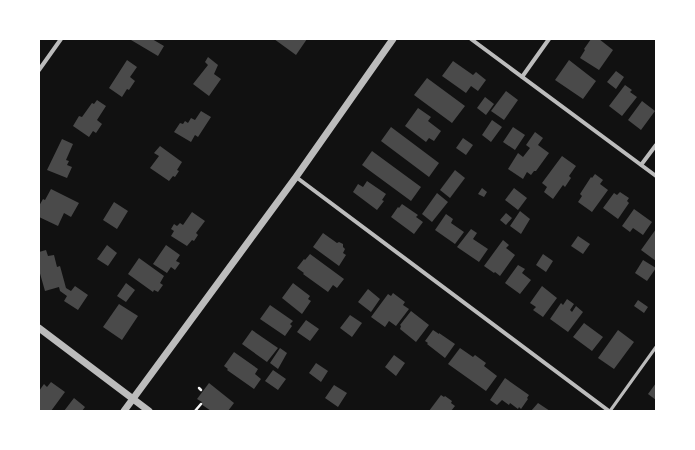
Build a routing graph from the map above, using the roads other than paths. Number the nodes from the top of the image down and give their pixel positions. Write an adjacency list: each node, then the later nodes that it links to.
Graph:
1 (61, 39): 5 (street)
2 (393, 39): 10 (street)
3 (471, 39): 6 (street)
4 (549, 39): 6 (street)
5 (39, 70)
6 (522, 77): 8 (street)
7 (656, 145): 8 (street)
8 (641, 165): 9 (street)
9 (656, 176)
10 (296, 177): 13 (street); 16 (street)
11 (39, 328): 13 (street)
12 (656, 347): 16 (lane)
13 (132, 399): 14 (street); 15 (street)
14 (124, 411)
15 (149, 411)
16 (610, 411)

